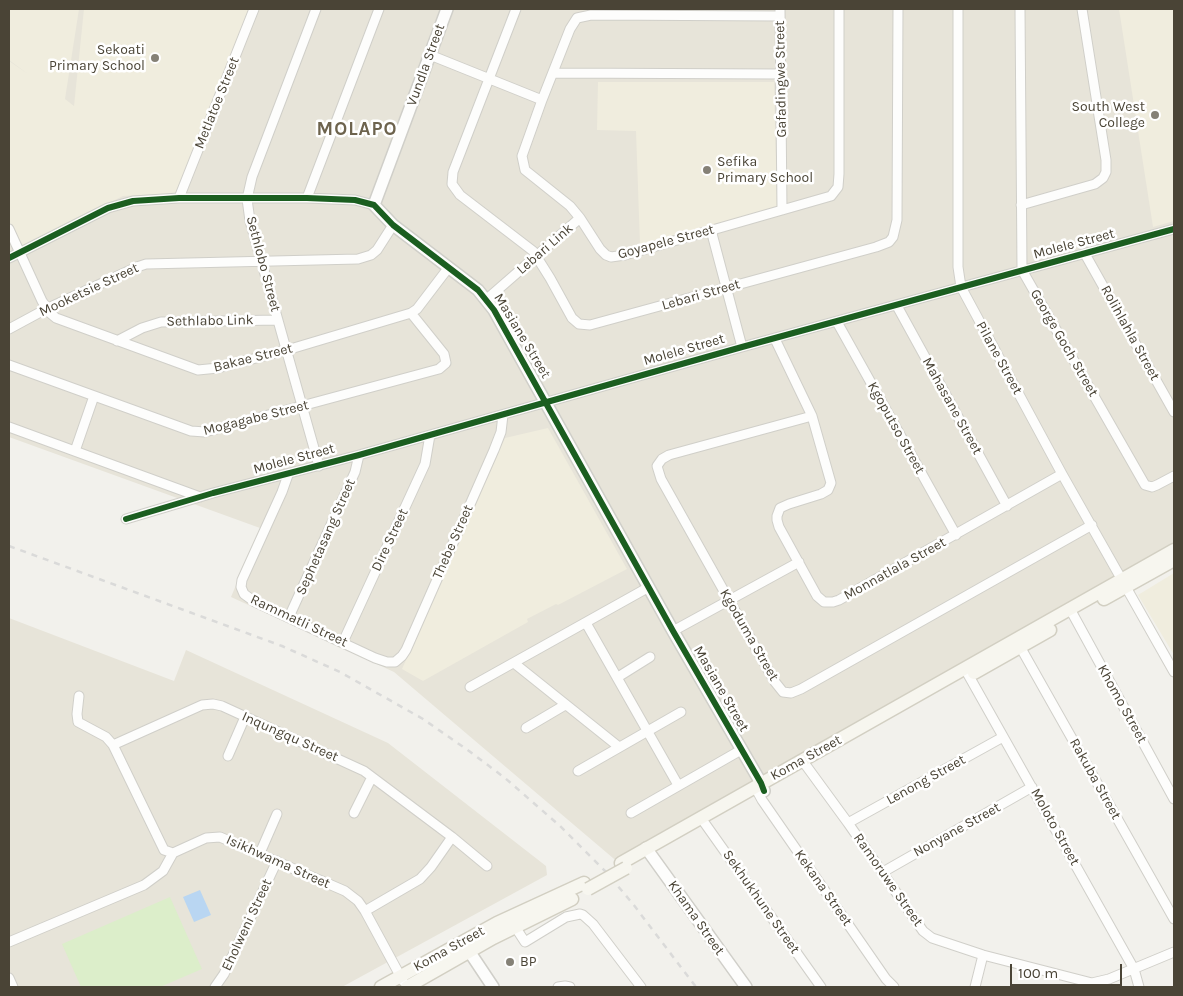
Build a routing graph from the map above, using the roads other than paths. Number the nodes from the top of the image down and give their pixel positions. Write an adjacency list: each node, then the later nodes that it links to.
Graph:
1 (254, 9): 17 (street, Metlatoe Street)
2 (316, 9): 18 (street, Sethlobo Street)
3 (379, 9): 19 (street)
4 (447, 9): 12 (street, Vundla Street)
5 (516, 9): 15 (street)
6 (839, 9): 22 (street, Goyapele Street)
7 (898, 9): 36 (street, Lebari Street)
8 (958, 9): 35 (street, Pilane Street)
9 (1020, 9): 21 (street, George Goch Street)
10 (1082, 9): 21 (street)
11 (780, 12): 13 (street, Goyapele Street); 14 (street, Gafadingwe Street)
12 (430, 55): 15 (street); 20 (street, Vundla Street)
13 (553, 72): 14 (street); 16 (street, Goyapele Street)
14 (780, 74): 22 (street, Gafadingwe Street)
15 (488, 78): 16 (street); 30 (street, Lebari Street)
16 (542, 100): 23 (street, Goyapele Street)
17 (179, 198): 18 (street); 28 (street)
18 (247, 198): 19 (street); 32 (street, Sethlobo Street)
19 (307, 198): 20 (street)
20 (374, 205): 24 (street, Masiane Street)
21 (1021, 205): 34 (street, George Goch Street)
22 (782, 210): 27 (street, Goyapele Street)
23 (580, 218): 27 (street, Goyapele Street); 30 (street, Lebari Link)
24 (393, 225): 32 (street, Mooketsie Street); 33 (street, Masiane Street)
25 (9, 229): 28 (street, Bakae Street)
26 (1174, 229): 29 (street, Molele Street)
27 (710, 230): 36 (street)
28 (20, 252): 31 (street); 39 (street, Bakae Street)
29 (1085, 254): 34 (street, Molele Street); 52 (street, Rolihlahla Street)
30 (537, 257): 36 (street, Lebari Street); 37 (street, Lebari Link)
31 (9, 258)
32 (262, 262): 39 (street, Mooketsie Street); 41 (street, Sethlobo Street)
33 (449, 267): 37 (street, Masiane Street); 40 (street)
34 (1022, 270): 35 (street, Molele Street); 62 (street, George Goch Street)
35 (961, 287): 38 (street, Molele Street); 60 (street, Pilane Street)
36 (726, 288): 46 (street)
37 (487, 299): 50 (street, Masiane Street)
38 (897, 306): 42 (street, Molele Street); 64 (street, Mahasane Street)
39 (46, 308): 43 (street, Mooketsie Street); 45 (street, Bakae Street)
40 (411, 313): 47 (street, Bakae Street); 51 (street, Mogagabe Street)
41 (278, 320): 45 (street, Sethlabo Link); 47 (street, Sethlobo Street)
42 (837, 322): 44 (street, Molele Street); 67 (street, Kgoputso Street)
43 (9, 329)
44 (775, 339): 46 (street, Molele Street); 54 (street, Monnatlala Street)
45 (117, 340): 47 (street, Bakae Street)
46 (742, 347): 50 (street, Molele Street)
47 (287, 350): 51 (street, Sethlobo Street)
48 (9, 365): 49 (street, Mogagabe Street)
49 (94, 396): 51 (street, Mogagabe Street); 57 (street)
50 (547, 402): 53 (street, Molele Street); 72 (street, Masiane Street)
51 (303, 407): 59 (street, Sethlobo Street)
52 (1174, 412)
53 (503, 415): 56 (street, Molele Street); 81 (street, Thebe Street)
54 (812, 416): 70 (street, Monnatlala Street); 73 (street, Kgoduma Street)
55 (9, 427): 57 (street)
56 (430, 435): 58 (street, Molele Street); 78 (street, Dire Street)
57 (75, 451): 63 (street)
58 (359, 455): 59 (street, Molele Street); 75 (street, Sephetasang Street)
59 (319, 466): 61 (street, Molele Street)
60 (1062, 474): 64 (street, Monnatlala Street); 66 (street, Pilane Street)
61 (288, 475): 63 (street, Molele Street); 75 (street, Rammatli Street)
62 (1174, 476)
63 (200, 497): 65 (street, Molele Street)
64 (1008, 506): 67 (street, Monnatlala Street)
65 (126, 519)
66 (1092, 525): 71 (street, Pilane Street); 73 (street, Kgoduma Street)
67 (956, 535): 70 (street, Monnatlala Street)
68 (1174, 550): 71 (main road, Koma Street)
69 (1174, 560): 71 (main road, Koma Street)
70 (799, 562): 73 (street)
71 (1125, 583): 74 (main road, Koma Street); 84 (street, Pilane Street)
72 (649, 587): 76 (street); 77 (street, Masiane Street)
73 (730, 601): 77 (street)
74 (1072, 613): 79 (main road, Koma Street); 104 (street, Khomo Street)
75 (289, 617): 78 (street, Rammatli Street)
76 (586, 623): 82 (street); 85 (street)
77 (674, 631): 96 (street, Masiane Street)
78 (343, 642): 81 (street, Rammatli Street)
79 (1018, 643): 83 (main road, Koma Street); 118 (street, Rakuba Street)
80 (650, 656): 85 (street)
81 (391, 662)
82 (514, 662): 86 (street); 88 (street)
83 (967, 672): 93 (street, Moloto Street); 98 (main road, Koma Street)
84 (1174, 672)
85 (618, 677): 92 (street)
86 (470, 687)
87 (79, 696): 94 (street)
88 (565, 705): 91 (street); 95 (street)
89 (681, 712): 92 (street)
90 (245, 717): 94 (street, Inqungqu Street); 97 (street); 100 (street, Inqungqu Street)
91 (526, 728)
92 (649, 731): 95 (street); 101 (street)
93 (1004, 737): 102 (street, Moloto Street); 109 (street, Lenong Street)
94 (113, 745): 112 (street)
95 (619, 748): 99 (street)
96 (741, 750): 101 (street, Masiane Street); 103 (street, Masiane Street)
97 (228, 756)
98 (804, 764): 103 (main road, Koma Street); 109 (street, Ramoruwe Street)
99 (578, 771)
100 (372, 777): 105 (street); 110 (street, Inqungqu Street)
101 (678, 785): 106 (street, Masiane Street)
102 (1032, 788): 116 (street, Nonyane Street); 124 (street, Moloto Street)
103 (759, 789): 108 (main road, Koma Street); 136 (street, Kekana Street)
104 (1174, 799)
105 (354, 813)
106 (631, 813)
107 (277, 814): 113 (street)
108 (703, 821): 111 (main road, Koma Street); 135 (street, Sekhukhune Street)
109 (848, 823): 116 (street, Ramoruwe Street)
110 (452, 837): 115 (street, Inqungqu Street); 117 (street)
111 (649, 851): 119 (main road, Koma Street); 134 (street, Khama Street)
112 (173, 853): 113 (street, Isikhwama Street); 120 (street)
113 (260, 853): 114 (street, Isikhwama Street)
114 (276, 861): 117 (street, Isikhwama Street); 128 (street, Eholweni Street)
115 (487, 866)
116 (883, 872): 123 (street, Ramoruwe Street)
117 (365, 911): 126 (street, Isikhwama Street)
118 (1174, 919)
119 (512, 922): 121 (main road, Koma Street); 133 (street)
120 (9, 942)
121 (466, 946): 126 (main road, Koma Street); 130 (street)
122 (1174, 952): 124 (street, Ramoruwe Street)
123 (983, 955): 124 (street, Ramoruwe Street); 137 (street)
124 (1134, 969): 138 (street, Moloto Street)
125 (9, 978): 127 (street)
126 (405, 983): 129 (main road, Koma Street)
127 (13, 987)
128 (215, 987)
129 (381, 987)
130 (493, 987)
131 (558, 987): 132 (street)
132 (570, 987)
133 (641, 987)
134 (746, 987)
135 (821, 987)
136 (894, 987)
137 (975, 987)
138 (1139, 987)

